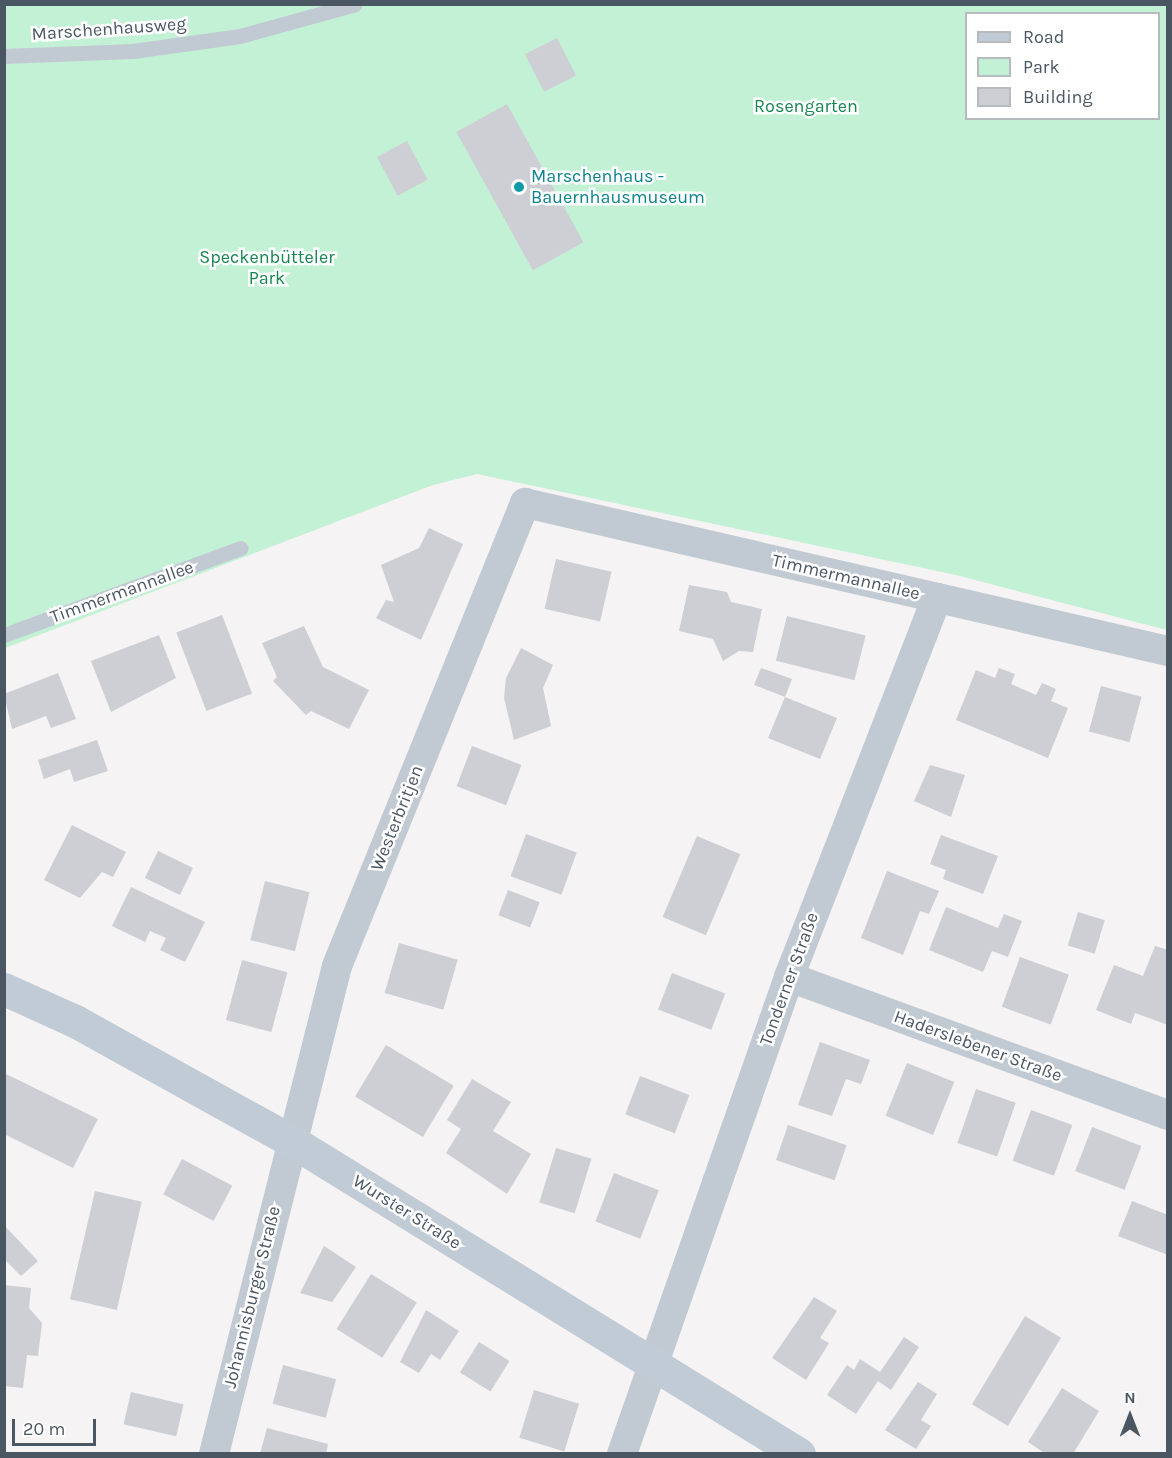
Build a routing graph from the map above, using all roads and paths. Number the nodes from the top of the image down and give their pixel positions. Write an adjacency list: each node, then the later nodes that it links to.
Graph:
1 (356, 4): 2 (lane, Marschenhausweg)
2 (4, 56)
3 (525, 503): 5 (street, Timmermannallee); 11 (street, Westerbritjen)
4 (240, 548): 6 (lane, Timmermannallee)
5 (937, 598): 7 (street, Timmermannallee); 8 (street, Tonderner Straße)
6 (4, 635)
7 (1167, 651)
8 (789, 977): 10 (street, Haderslebener Straße); 12 (street, Tonderner Straße)
9 (4, 989): 11 (street, Wurster Straße)
10 (1167, 1115)
11 (290, 1140): 12 (street, Wurster Straße); 13 (street, Johannisburger Straße)
12 (652, 1364): 14 (street, Tonderner Straße); 15 (street, Wurster Straße)
13 (214, 1454)
14 (622, 1454)
15 (799, 1454)

